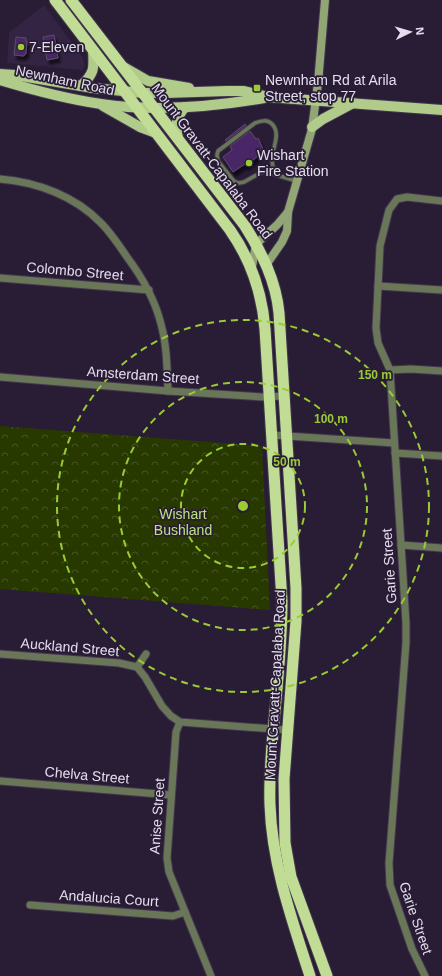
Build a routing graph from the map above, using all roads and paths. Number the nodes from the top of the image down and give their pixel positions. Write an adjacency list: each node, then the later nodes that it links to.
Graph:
1 (55, 0): 4 (highway, Mount Gravatt-Capalaba Road)
2 (71, 0): 5 (highway, Mount Gravatt-Capalaba Road)
3 (325, 0): 13 (main road)
4 (93, 50): 8 (main road); 9 (highway, Mount Gravatt-Capalaba Road)
5 (121, 65): 10 (main road); 11 (highway, Mount Gravatt-Capalaba Road)
6 (0, 74): 8 (main road, Newnham Road)
7 (0, 80): 15 (main road, Newnham Road)
8 (81, 86): 9 (main road, Newnham Road)
9 (124, 91): 11 (main road, Newnham Road); 16 (highway, Mount Gravatt-Capalaba Road)
10 (203, 91): 11 (main road, Newnham Road); 12 (main road, Newnham Road)
11 (143, 93): 18 (highway, Mount Gravatt-Capalaba Road)
12 (268, 97): 13 (main road, Newnham Road); 17 (main road, Newnham Road)
13 (316, 100): 14 (main road, Newnham Road); 20 (main road)
14 (353, 103): 19 (main road, Newnham Road); 20 (main road)
15 (101, 104): 16 (main road, Newnham Road); 21 (main road)
16 (137, 107): 18 (main road, Newnham Road); 21 (highway, Mount Gravatt-Capalaba Road)
17 (185, 107): 18 (main road, Newnham Road); 22 (main road)
18 (154, 108): 22 (highway, Mount Gravatt-Capalaba Road)
19 (442, 110)
20 (312, 128): 25 (main road)
21 (156, 133): 30 (highway, Mount Gravatt-Capalaba Road)
22 (178, 139): 28 (highway, Mount Gravatt-Capalaba Road)
23 (274, 173): 23 (lane); 25 (lane)
24 (0, 179): 33 (street)
25 (296, 181): 27 (main road)
26 (442, 201): 32 (street, Garie Street)
27 (288, 212): 28 (main road); 29 (main road)
28 (256, 244): 29 (highway, Mount Gravatt-Capalaba Road); 30 (main road)
29 (266, 265): 39 (highway, Mount Gravatt-Capalaba Road)
30 (252, 267): 40 (highway, Mount Gravatt-Capalaba Road)
31 (0, 278): 33 (street, Colombo Street)
32 (378, 286): 34 (street); 35 (street, Garie Street)
33 (149, 290): 38 (street)
34 (442, 290)
35 (390, 370): 36 (street); 43 (street, Garie Street)
36 (442, 371)
37 (0, 377): 38 (street, Amsterdam Street)
38 (168, 391): 40 (street, Amsterdam Street)
39 (284, 396): 40 (street, Amsterdam Street); 42 (highway, Mount Gravatt-Capalaba Road)
40 (270, 397): 41 (highway, Mount Gravatt-Capalaba Road)
41 (272, 434): 42 (street); 52 (highway, Mount Gravatt-Capalaba Road)
42 (287, 436): 43 (street); 53 (highway, Mount Gravatt-Capalaba Road)
43 (394, 442): 44 (street, Garie Street)
44 (395, 453): 45 (street); 46 (street, Garie Street)
45 (442, 456)
46 (401, 545): 47 (street); 61 (street, Garie Street)
47 (442, 548)
48 (0, 654): 50 (street, Auckland Street)
49 (146, 654): 50 (street, Auckland Street)
50 (137, 667): 51 (street, Auckland Street)
51 (180, 722): 52 (street); 55 (street, Anise Street)
52 (274, 729): 53 (street); 59 (highway, Mount Gravatt-Capalaba Road)
53 (287, 730): 60 (highway, Mount Gravatt-Capalaba Road)
54 (0, 781): 55 (street, Chelva Street)
55 (172, 795): 57 (street, Anise Street)
56 (30, 905): 57 (street, Andalucia Court)
57 (185, 912): 58 (street, Anise Street)
58 (211, 976)
59 (310, 976)
60 (327, 976)
61 (424, 976)

